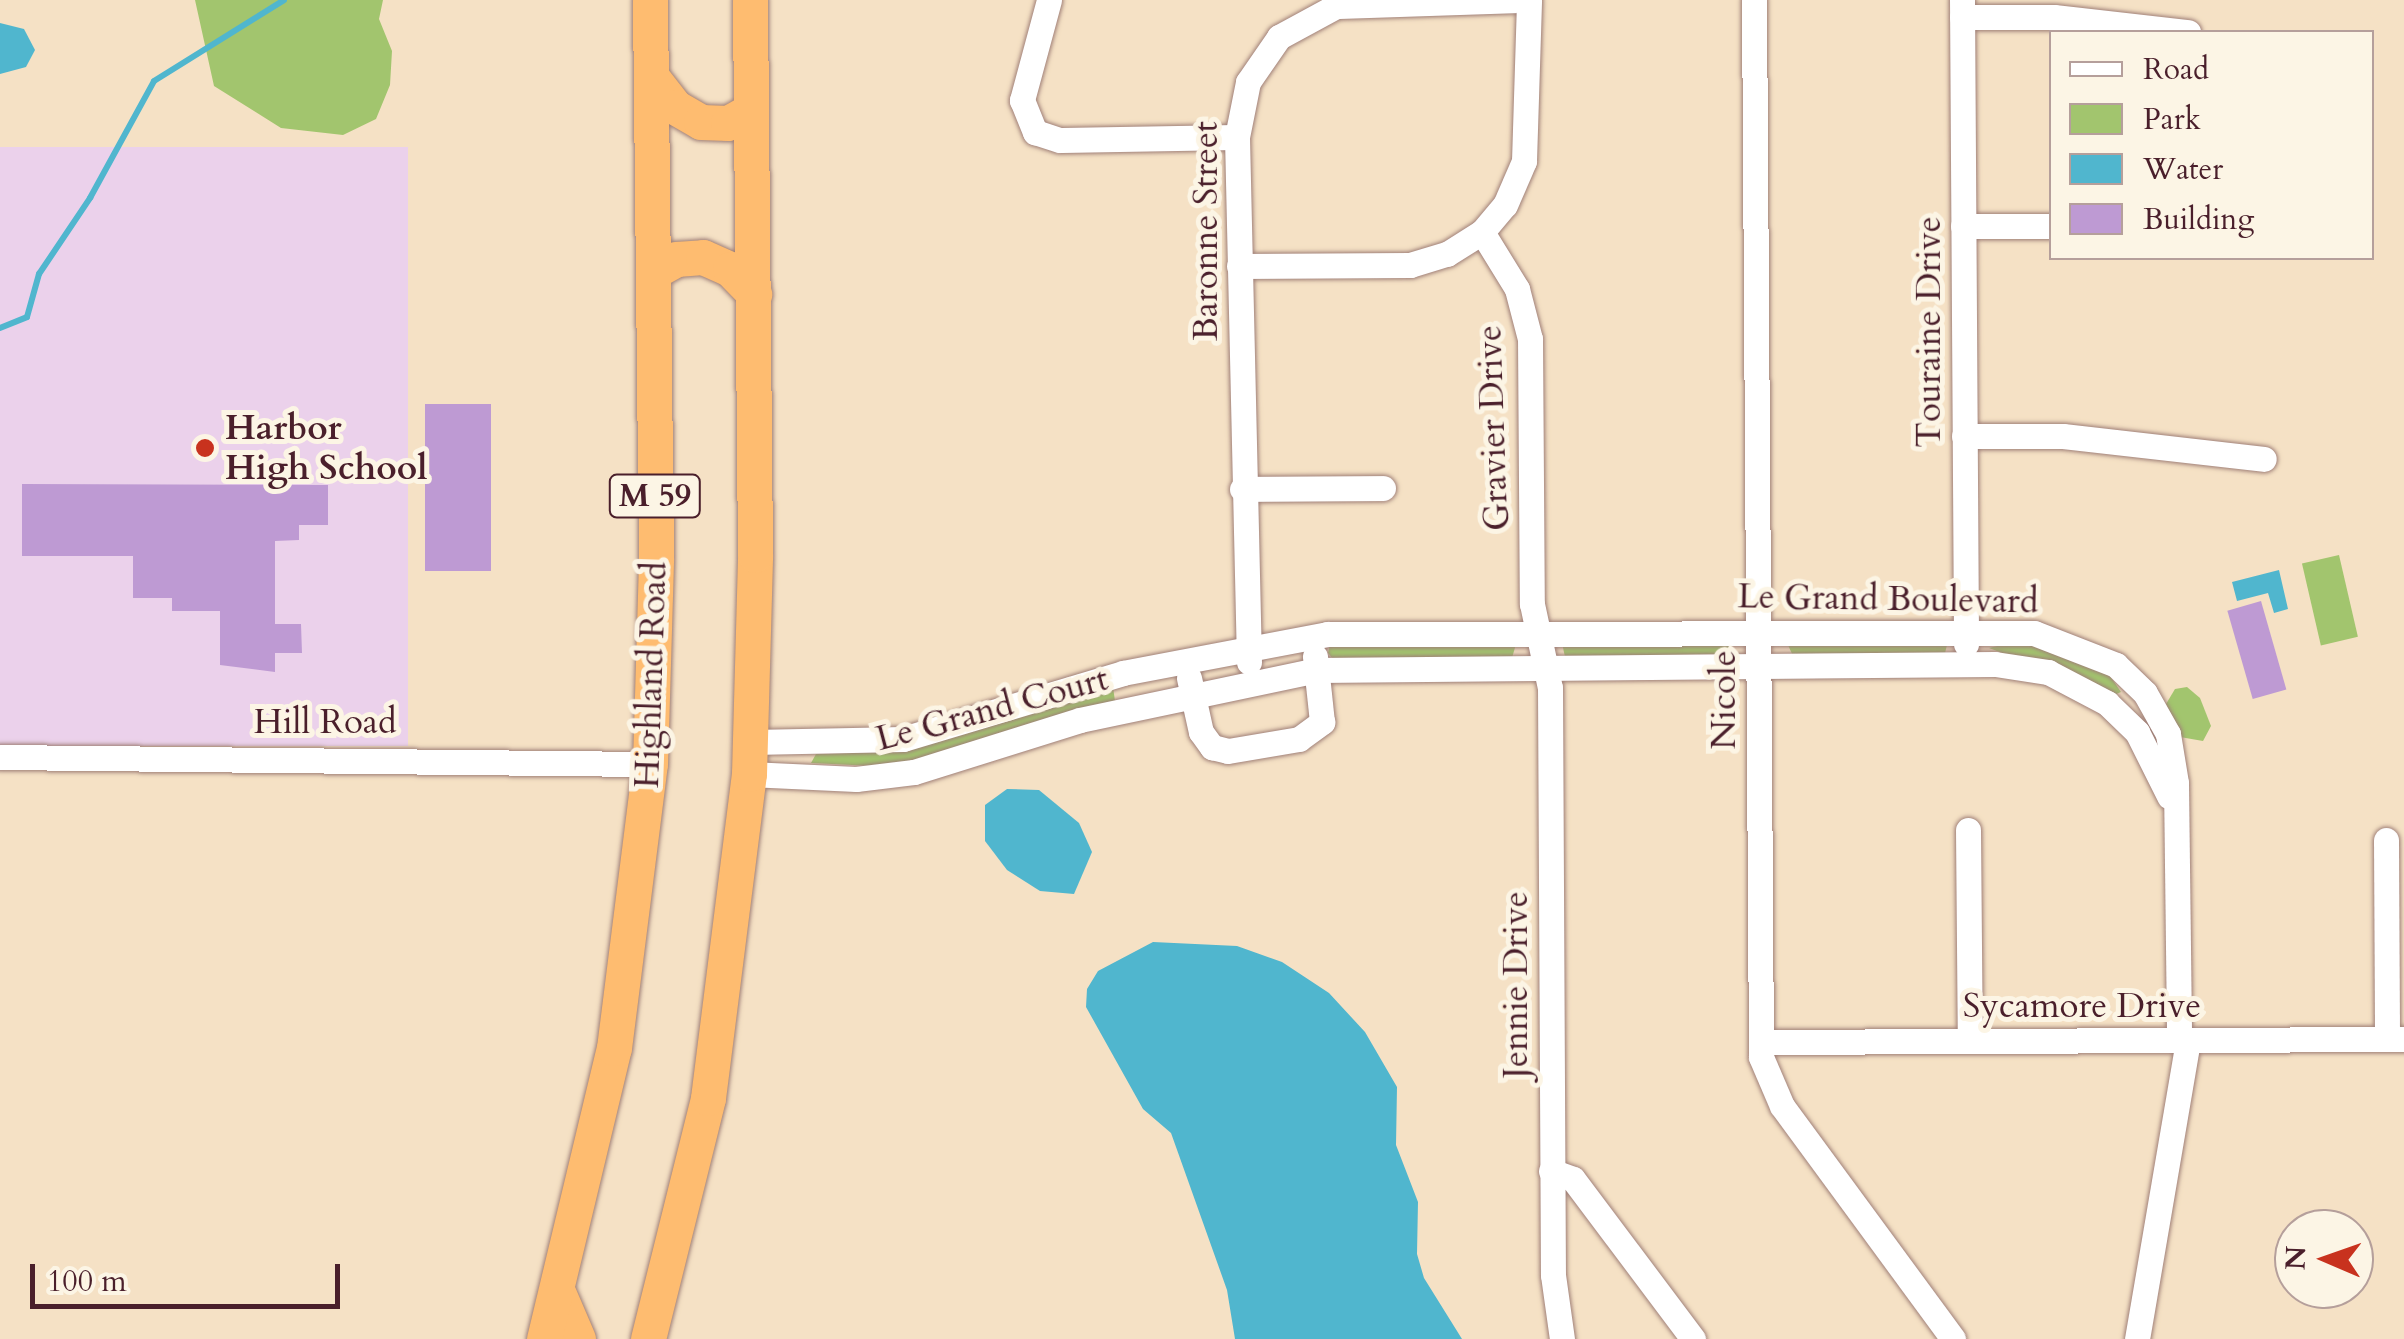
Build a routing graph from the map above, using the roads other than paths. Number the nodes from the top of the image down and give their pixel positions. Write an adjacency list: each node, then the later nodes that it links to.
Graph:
1 (650, 0): 9 (highway, Highland Road / M 59)
2 (750, 0): 10 (highway, M 59)
3 (1050, 0): 11 (street)
4 (1515, 0): 11 (street, Baronne Street)
5 (1529, 0): 14 (street)
6 (1754, 0): 23 (street, Nicole)
7 (1962, 8): 8 (street); 12 (street, Touraine Drive)
8 (2169, 30)
9 (651, 76): 10 (highway); 16 (highway, Highland Road / M 59)
10 (751, 110): 17 (highway, M 59)
11 (1237, 138): 15 (street, Baronne Street)
12 (1963, 226): 13 (street); 18 (street, Touraine Drive)
13 (2049, 226)
14 (1482, 232): 15 (street); 24 (street, Gravier Drive)
15 (1239, 266): 21 (street, Baronne Street)
16 (653, 272): 17 (highway); 36 (highway, Highland Road / M 59)
17 (754, 294): 35 (highway, M 59)
18 (1964, 436): 19 (street); 22 (street, Touraine Drive)
19 (2264, 459)
20 (1383, 488): 21 (street)
21 (1242, 489): 26 (street, Baronne Street)
22 (1966, 629): 23 (street, Le Grand Boulevard); 28 (street, Touraine Drive); 37 (street, Le Grand Boulevard)
23 (1758, 630): 24 (street, Le Grand Boulevard); 29 (street, Nicole)
24 (1538, 631): 25 (street, Le Grand Court); 30 (street, Jennie Drive)
25 (1312, 635): 26 (street, Le Grand Court); 31 (street)
26 (1246, 646): 27 (street, Le Grand Court); 32 (street, Baronne Street)
27 (1185, 659): 33 (street); 35 (street, Le Grand Court)
28 (1966, 664): 29 (street, Le Grand Boulevard); 37 (street, Le Grand Boulevard)
29 (1758, 665): 30 (street, Le Grand Boulevard); 43 (street, Nicole)
30 (1545, 666): 31 (street, Le Grand Court); 44 (street, Jennie Drive)
31 (1317, 670): 32 (street, Le Grand Court); 33 (street)
32 (1253, 681): 33 (street, Le Grand Court)
33 (1192, 693): 35 (street, Le Grand Court)
34 (0, 757): 36 (street, Hill Road)
35 (750, 758): 48 (highway, M 59)
36 (650, 764): 45 (highway, Highland Road / M 59)
37 (2175, 820): 41 (street, Le Grand Boulevard)
38 (1968, 830): 42 (street)
39 (2386, 840): 40 (street)
40 (2396, 1039): 41 (street, Sycamore Drive)
41 (2183, 1040): 42 (street, Sycamore Drive); 52 (street, Le Grand Boulevard)
42 (1970, 1041): 43 (street, Sycamore Drive)
43 (1761, 1042): 51 (street, Nicole)
44 (1551, 1171): 49 (street, Jennie Drive); 50 (street)
45 (558, 1292): 46 (highway, Highland Road / M 59); 47 (highway)
46 (544, 1339)
47 (578, 1339)
48 (648, 1339)
49 (1562, 1339)
50 (1693, 1339)
51 (1953, 1339)
52 (2136, 1339)

